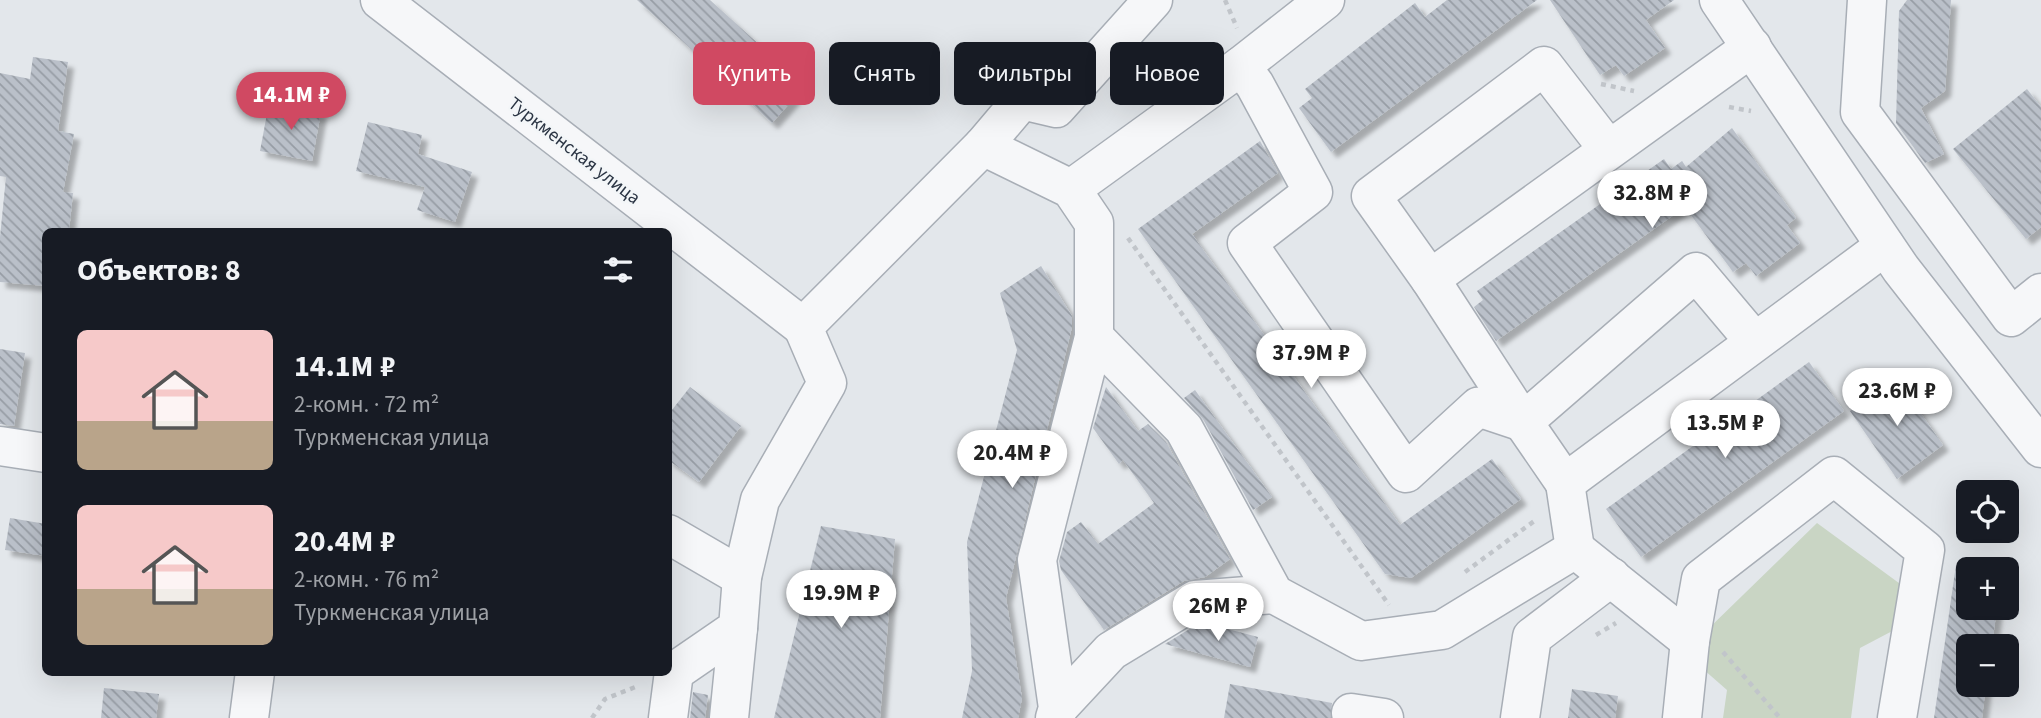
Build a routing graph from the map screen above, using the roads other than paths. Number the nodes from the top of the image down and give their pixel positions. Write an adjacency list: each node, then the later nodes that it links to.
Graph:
1 (380, 0): 16 (street, Туркменская улица)
2 (1153, 0): 8 (street)
3 (1325, 0): 7 (street)
4 (1719, 0): 6 (street)
5 (1867, 0): 15 (street)
6 (1752, 47): 9 (street); 13 (street)
7 (1241, 52): 10 (street); 11 (street)
8 (983, 146): 10 (street); 16 (street)
9 (1609, 150): 12 (street); 14 (street)
10 (1071, 189): 17 (street)
11 (1313, 192): 12 (street); 19 (street)
12 (1371, 196): 14 (street)
13 (1885, 246): 18 (street); 21 (street)
14 (1430, 279): 19 (street)
15 (2041, 293)
16 (803, 327): 26 (street)
17 (1094, 337): 28 (street); 32 (street)
18 (1755, 342): 19 (street); 23 (street)
19 (1523, 422): 23 (street)
20 (0, 446): 22 (street)
21 (2041, 448)
22 (42, 452)
23 (1565, 483): 25 (street)
24 (672, 536): 26 (street)
25 (1576, 549): 27 (street); 28 (street)
26 (742, 577): 29 (street)
27 (1611, 577): 30 (street); 36 (street)
28 (1274, 594): 32 (street)
29 (738, 628): 34 (street); 35 (street)
30 (1690, 641): 37 (street); 38 (street)
31 (254, 676): 33 (street)
32 (1056, 713)
33 (249, 718)
34 (668, 718)
35 (729, 718)
36 (1520, 718)
37 (1682, 718)
38 (1897, 718)

